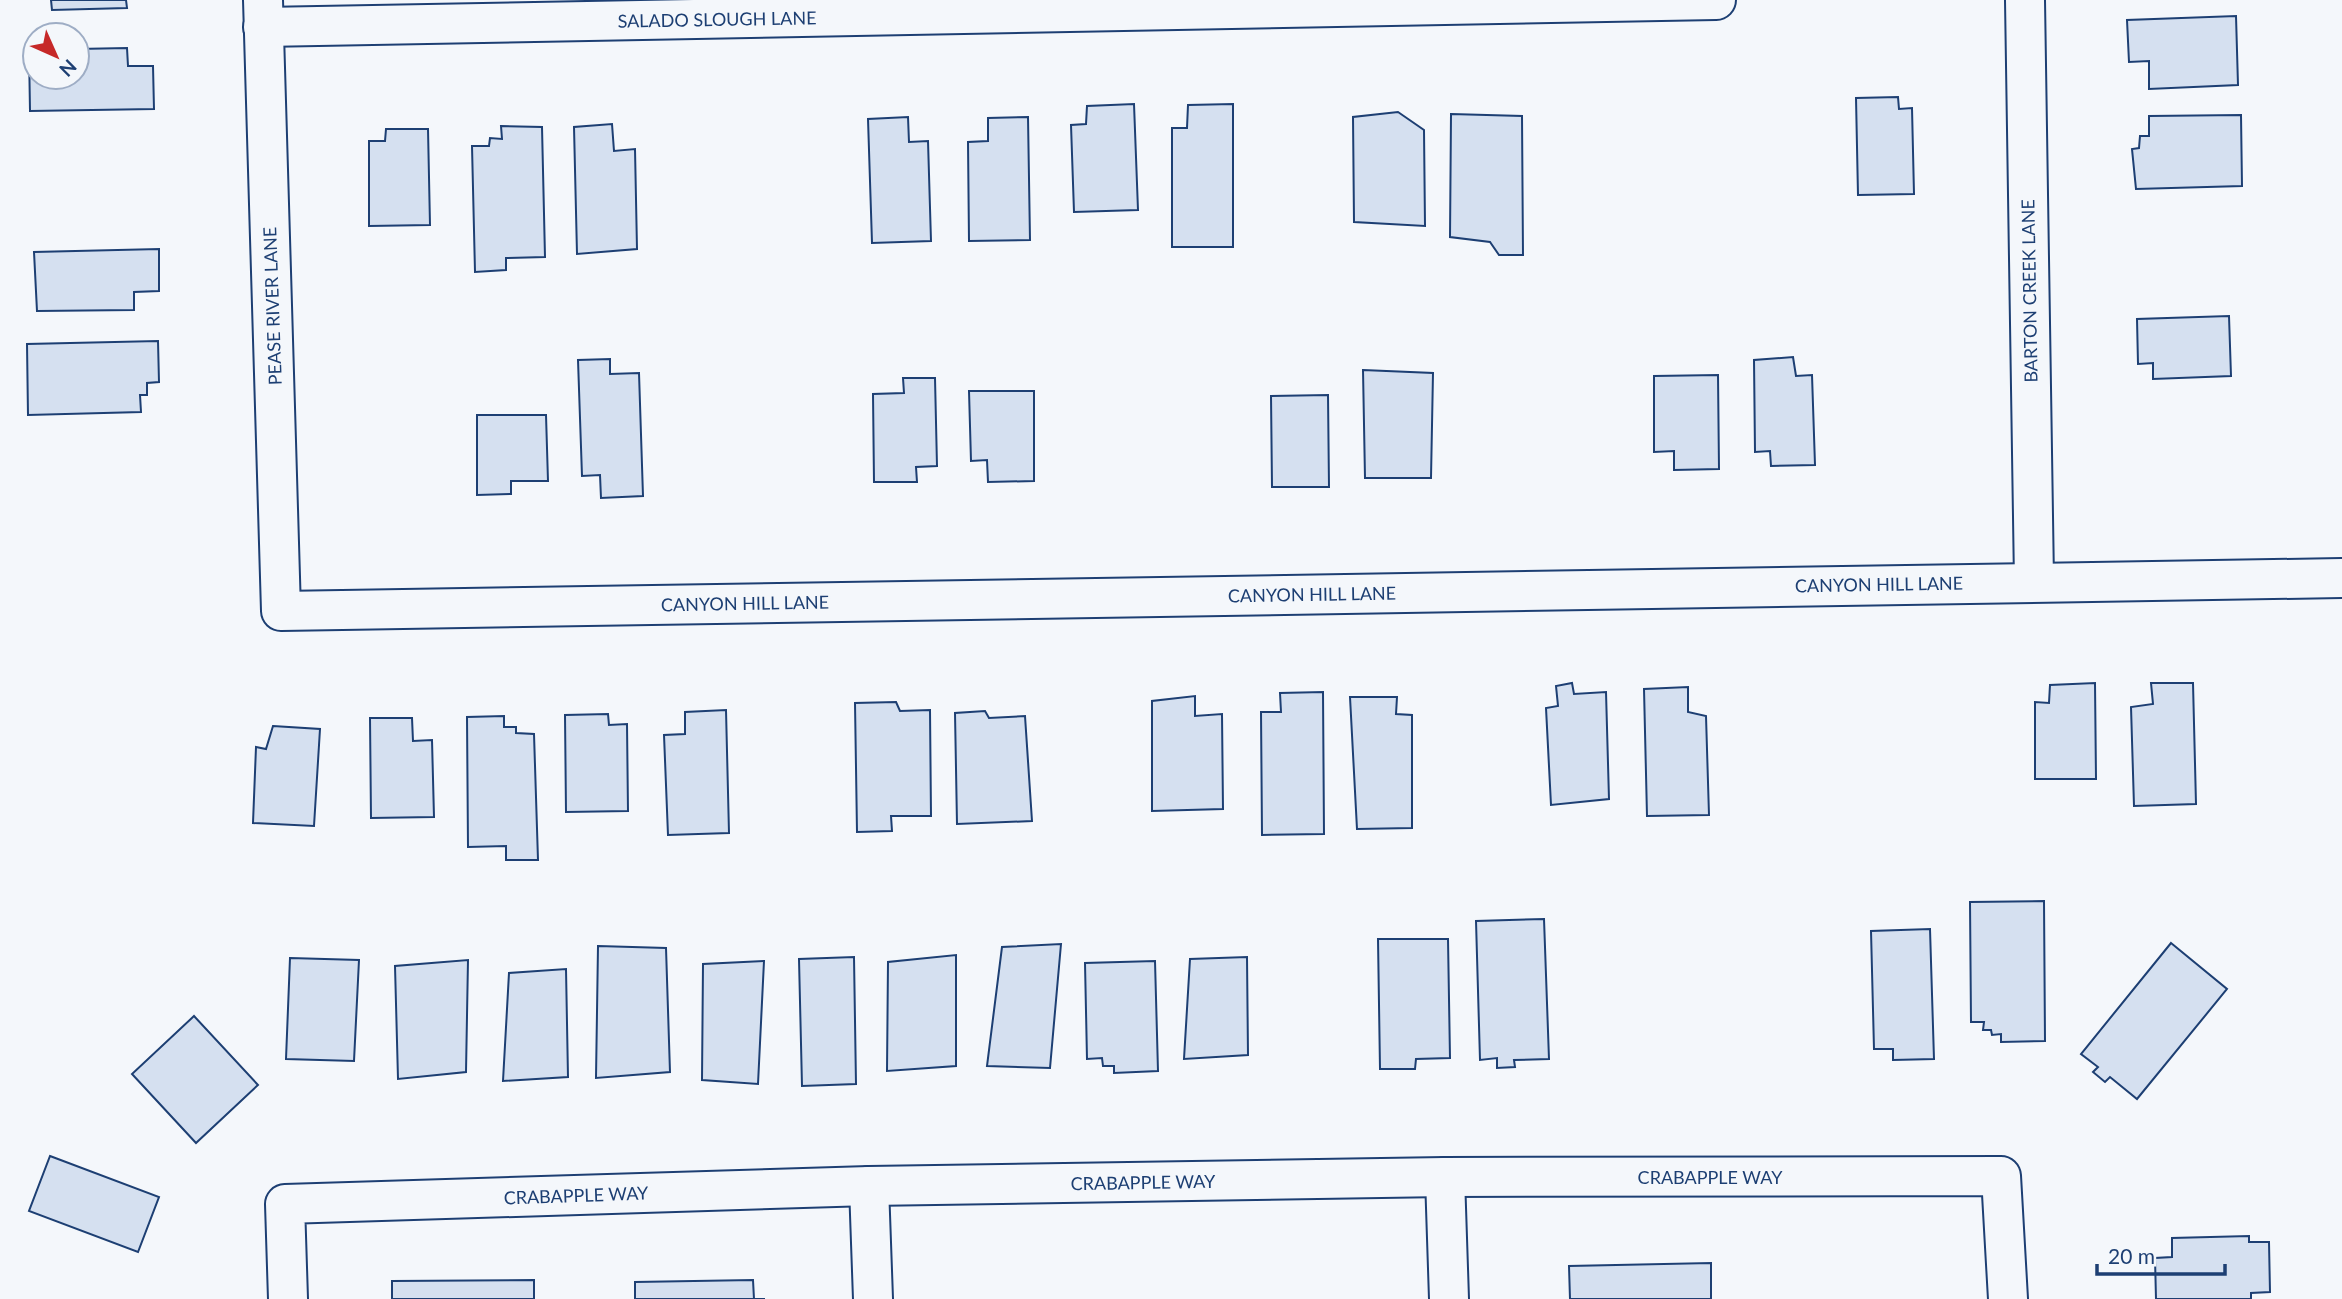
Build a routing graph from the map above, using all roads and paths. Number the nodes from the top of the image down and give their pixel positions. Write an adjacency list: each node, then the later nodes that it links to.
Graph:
1 (1716, 0): 3 (street, SALADO SLOUGH LANE)
2 (2025, 0): 5 (street, BARTON CREEK LANE)
3 (263, 14): 6 (street, PEASE RIVER LANE)
4 (2342, 578): 5 (street, CANYON HILL LANE)
5 (2034, 581): 6 (street, CANYON HILL LANE)
6 (281, 611)
7 (1445, 1177): 8 (street, CRABAPPLE WAY); 11 (street); 12 (street, CRABAPPLE WAY)
8 (869, 1186): 9 (street, CRABAPPLE WAY); 10 (street)
9 (288, 1299)
10 (873, 1299)
11 (1449, 1299)
12 (2008, 1299)

